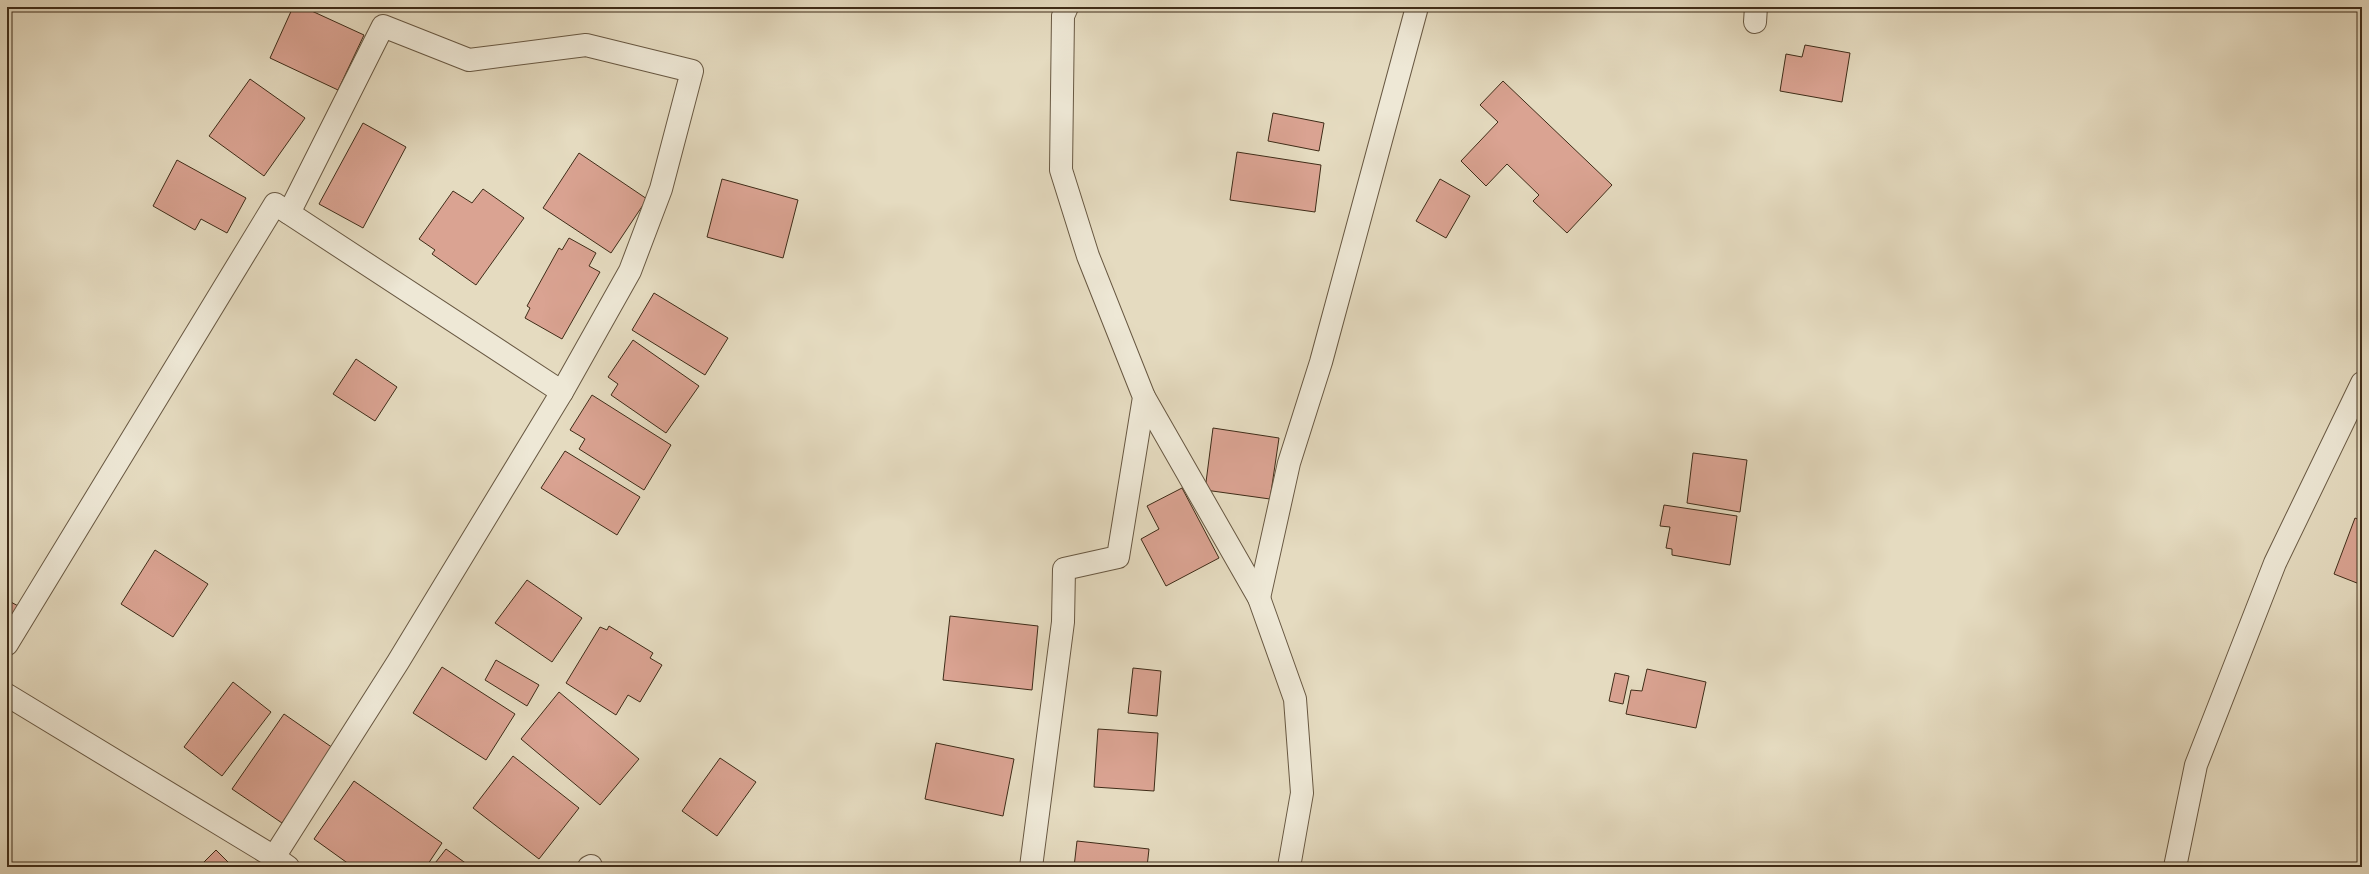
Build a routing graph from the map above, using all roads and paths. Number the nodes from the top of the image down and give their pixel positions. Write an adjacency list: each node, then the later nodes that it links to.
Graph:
1 (1067, 7): 6 (street)
2 (1417, 7): 7 (street)
3 (289, 213): 5 (street); 5 (street); 8 (street)
4 (2362, 383): 13 (street)
5 (562, 392): 10 (street)
6 (1144, 397): 7 (street); 11 (street)
7 (1259, 598): 12 (street)
8 (7, 644)
9 (10, 703): 10 (street)
10 (281, 862)
11 (1031, 867)
12 (1289, 867)
13 (2175, 867)

